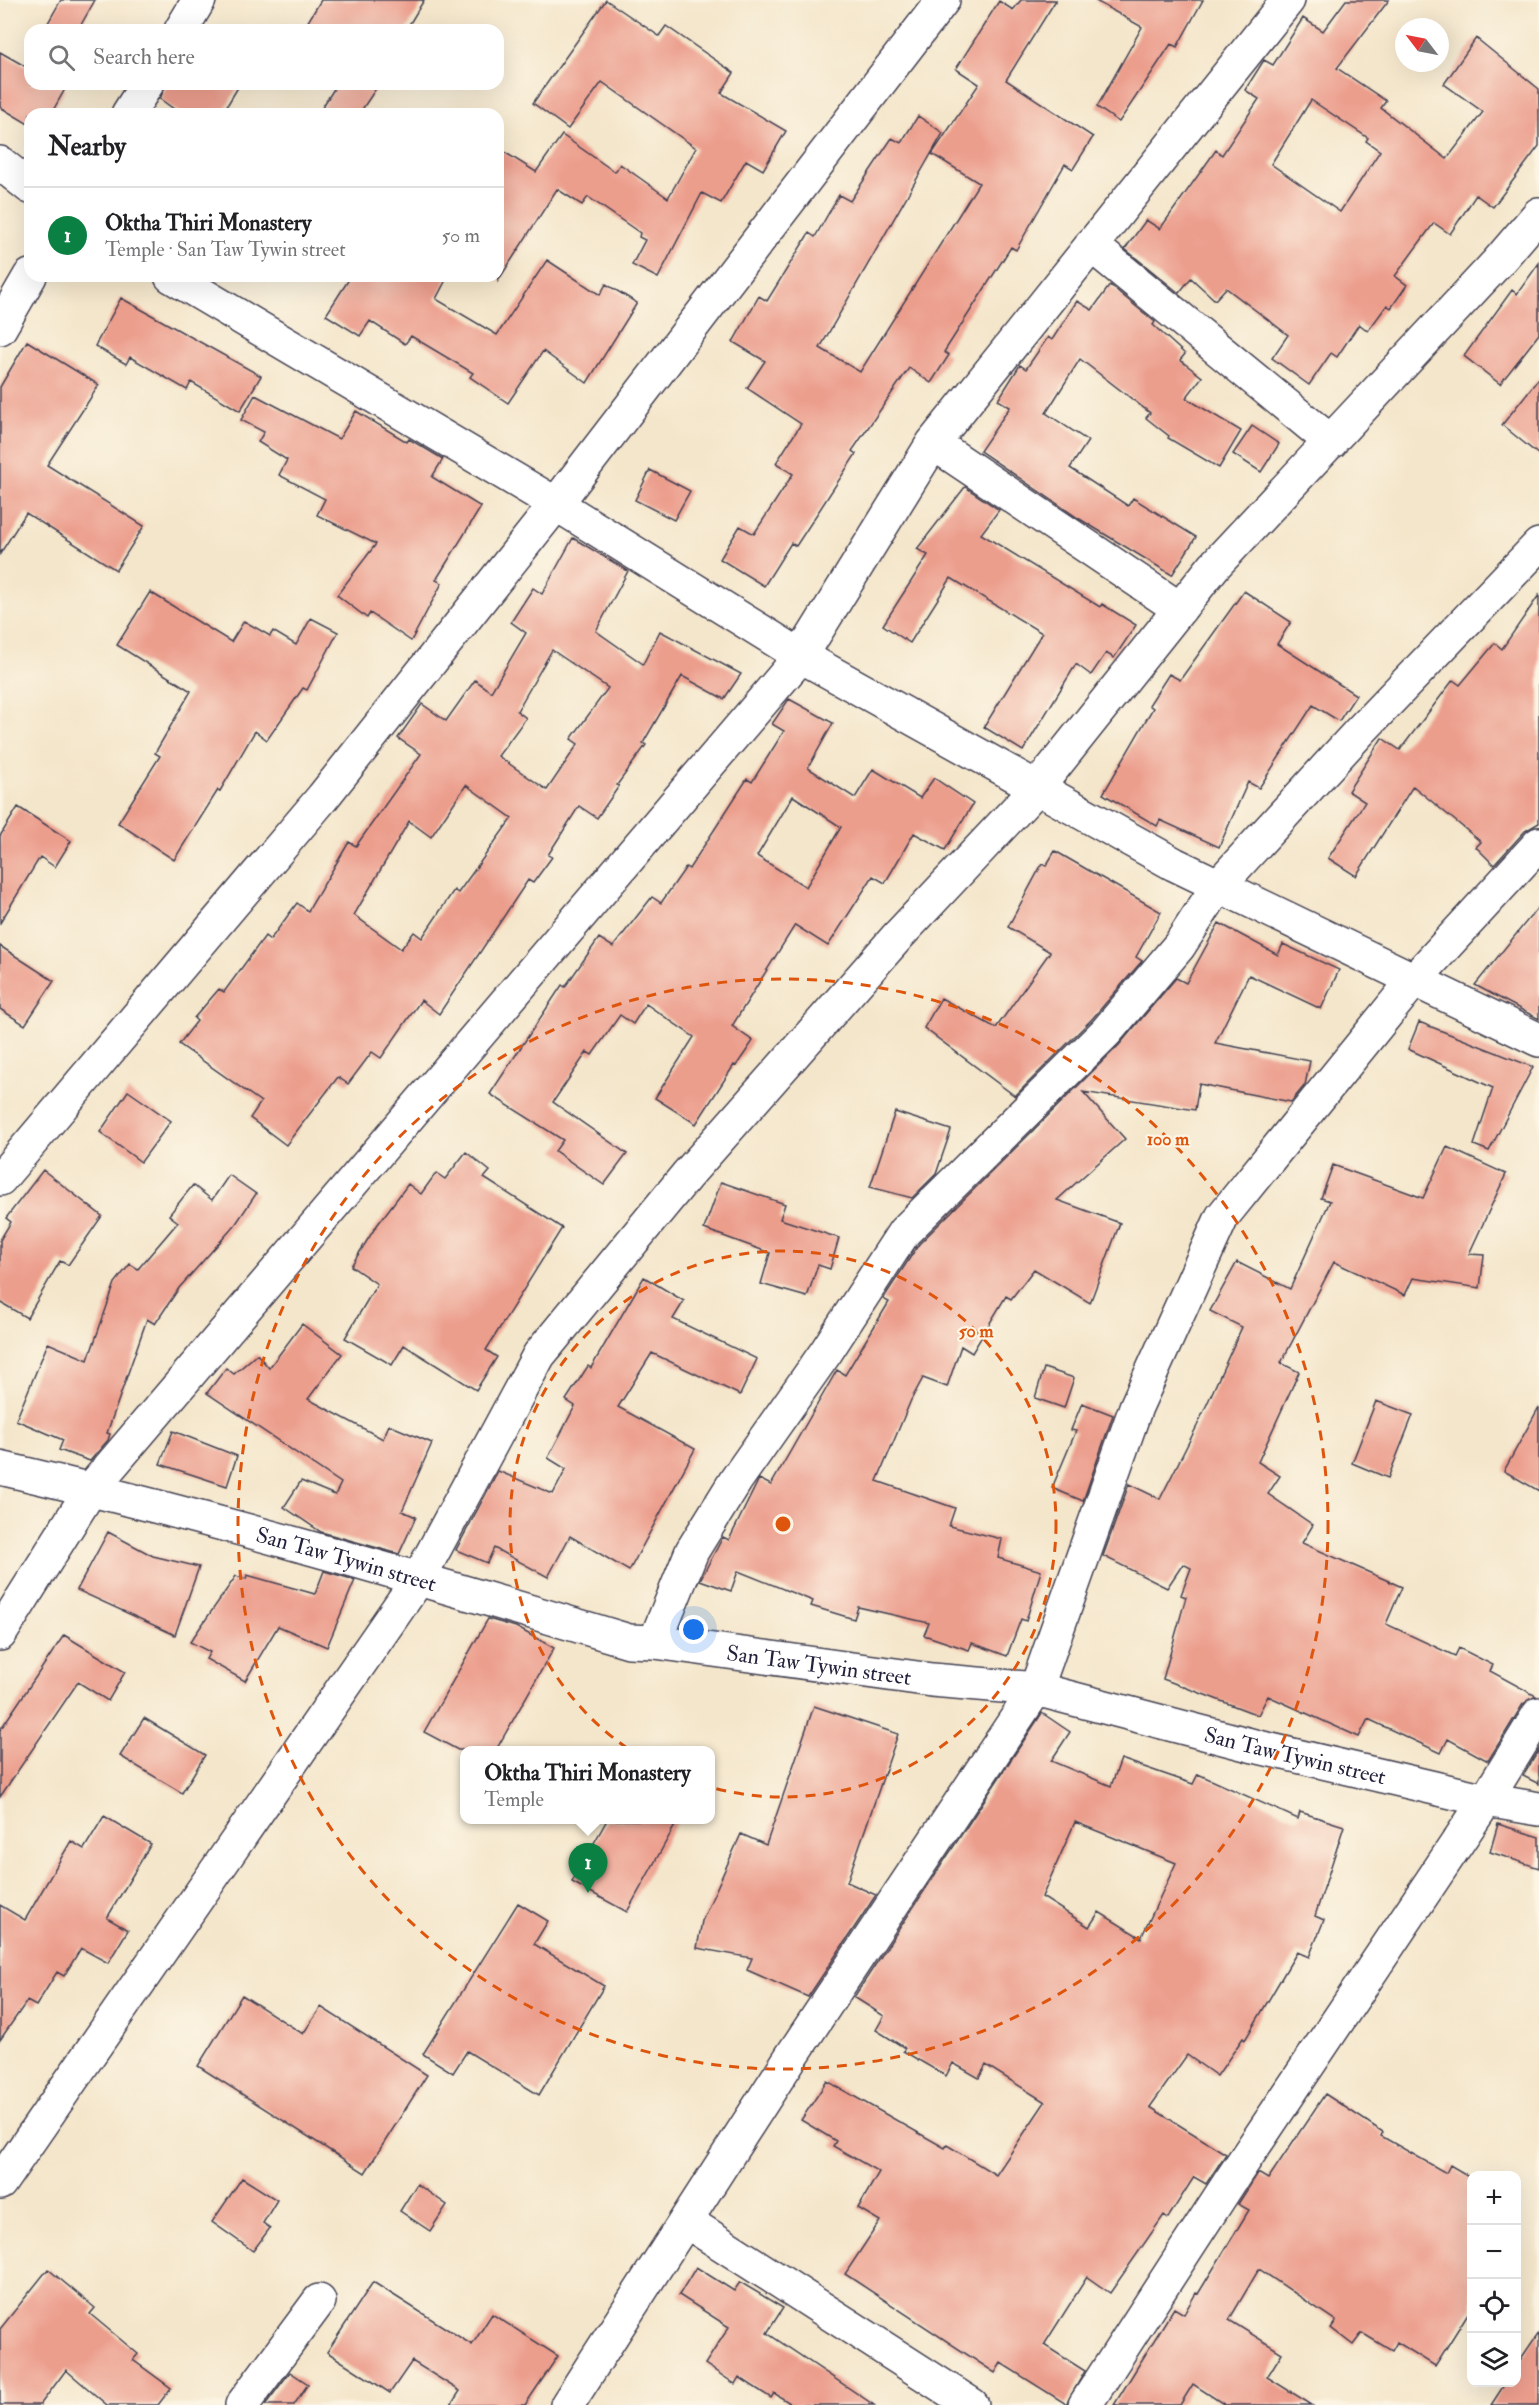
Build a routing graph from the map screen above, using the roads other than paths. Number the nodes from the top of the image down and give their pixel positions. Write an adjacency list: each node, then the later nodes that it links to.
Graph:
1 (199, 0): 4 (street)
2 (943, 0): 16 (street)
3 (1288, 0): 10 (street)
4 (185, 24)
5 (143, 90): 6 (street)
6 (132, 108)
7 (0, 164): 8 (street)
8 (24, 182)
9 (1539, 214): 15 (street)
10 (1091, 245): 14 (street); 15 (street)
11 (27, 282): 13 (street)
12 (181, 282): 16 (street)
13 (0, 328)
14 (933, 442): 18 (street); 19 (street)
15 (1331, 442): 18 (street)
16 (556, 504): 19 (street); 25 (street)
17 (1539, 545): 22 (street)
18 (1180, 609): 20 (street)
19 (801, 657): 20 (street); 27 (street)
20 (1037, 788): 22 (street); 28 (street)
21 (1539, 844): 23 (street)
22 (1218, 886): 23 (street); 30 (street)
23 (1414, 980): 24 (street); 31 (street)
24 (1539, 1040)
25 (0, 1179)
26 (0, 1468): 27 (street, San Taw Tywin street)
27 (92, 1489): 28 (street, San Taw Tywin street); 29 (street)
28 (419, 1578): 30 (street, San Taw Tywin street); 35 (street)
29 (0, 1634)
30 (655, 1642): 31 (street, San Taw Tywin street)
31 (1036, 1689): 33 (street, San Taw Tywin street); 36 (street)
32 (1539, 1714): 33 (street)
33 (1486, 1800): 34 (street, San Taw Tywin street); 41 (street)
34 (1539, 1809)
35 (0, 2183)
36 (686, 2221): 39 (street); 40 (street)
37 (319, 2301): 38 (street)
38 (242, 2405)
39 (567, 2405)
40 (972, 2405)
41 (1085, 2405)

